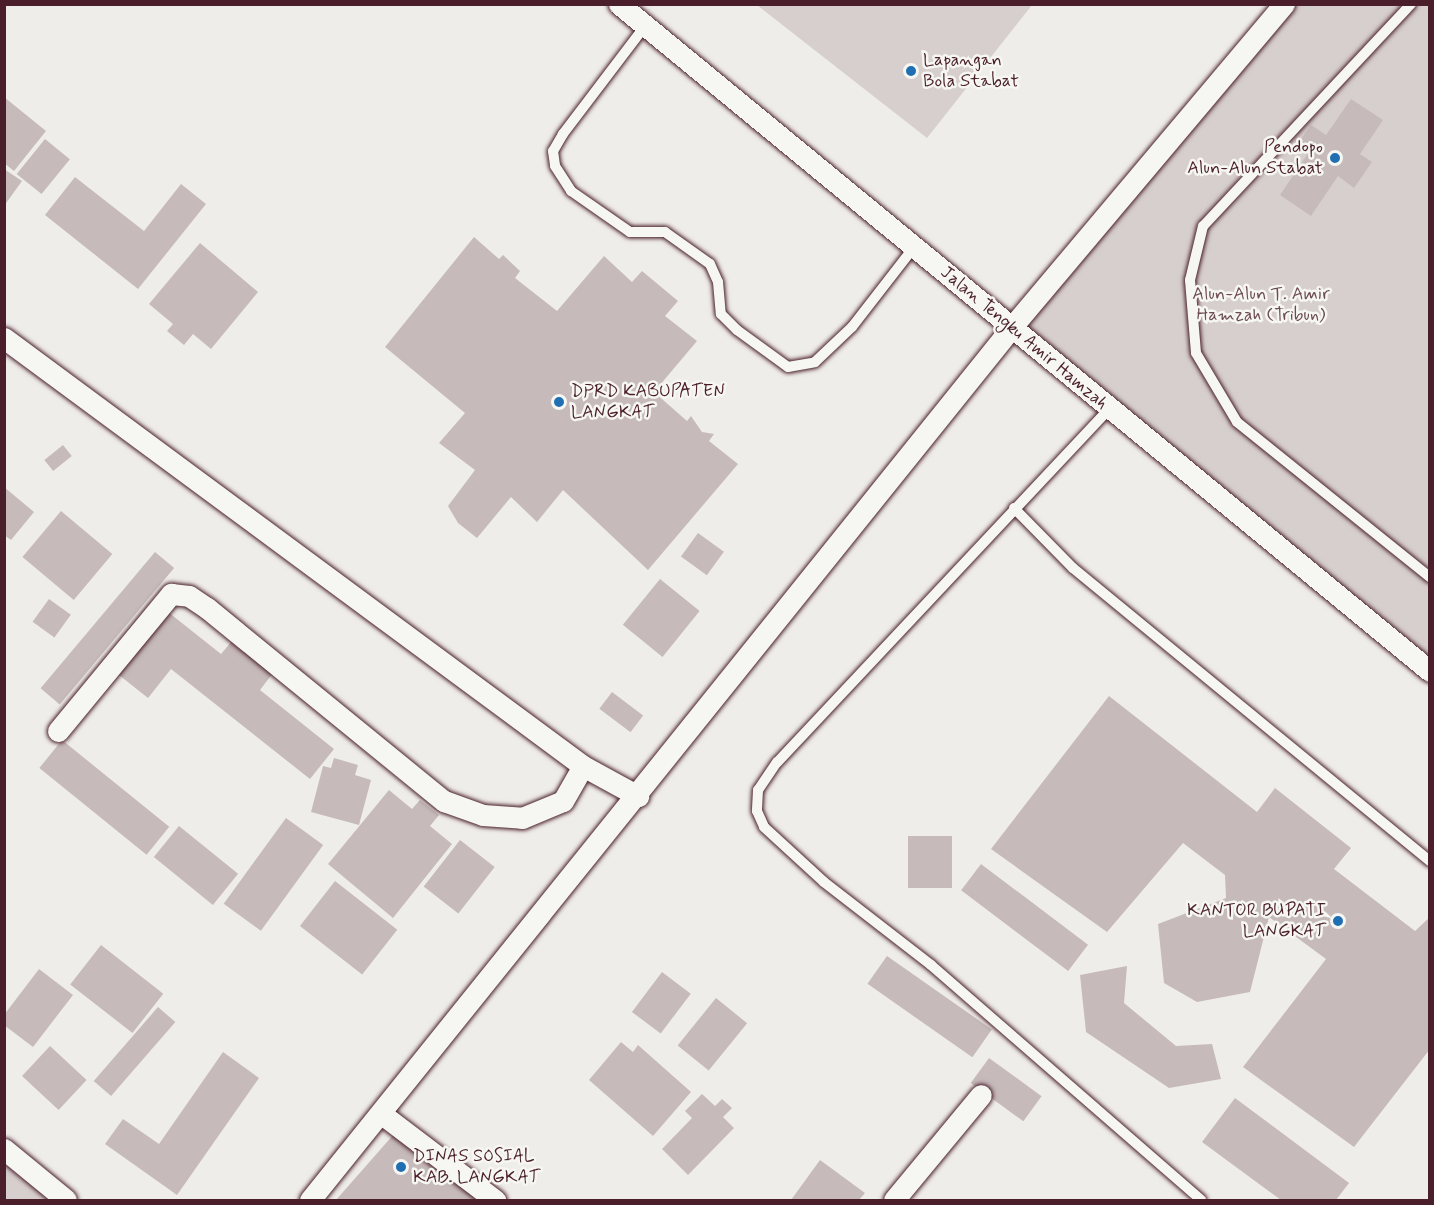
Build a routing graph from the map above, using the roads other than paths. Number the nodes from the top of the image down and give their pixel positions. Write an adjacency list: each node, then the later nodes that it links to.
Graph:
1 (619, 4): 4 (street, Jalan Tengku Amir Hamzah)
2 (1284, 4): 6 (street)
3 (1410, 4): 10 (lane)
4 (645, 26): 5 (street, Jalan Tengku Amir Hamzah); 5 (lane)
5 (914, 247): 6 (street, Jalan Tengku Amir Hamzah)
6 (1011, 328): 8 (street, Jalan Tengku Amir Hamzah); 14 (street)
7 (4, 338): 13 (street)
8 (1110, 408): 9 (lane); 11 (street, Jalan Tengku Amir Hamzah)
9 (1014, 508): 15 (lane); 23 (lane)
10 (1430, 577)
11 (1430, 671)
12 (58, 731): 13 (street)
13 (583, 766): 14 (street)
14 (638, 796): 17 (street)
15 (1430, 861)
16 (981, 1095): 22 (street)
17 (383, 1115): 20 (street); 21 (street)
18 (4, 1149): 19 (street)
19 (66, 1200)
20 (310, 1200)
21 (495, 1200)
22 (894, 1200)
23 (1201, 1200)

